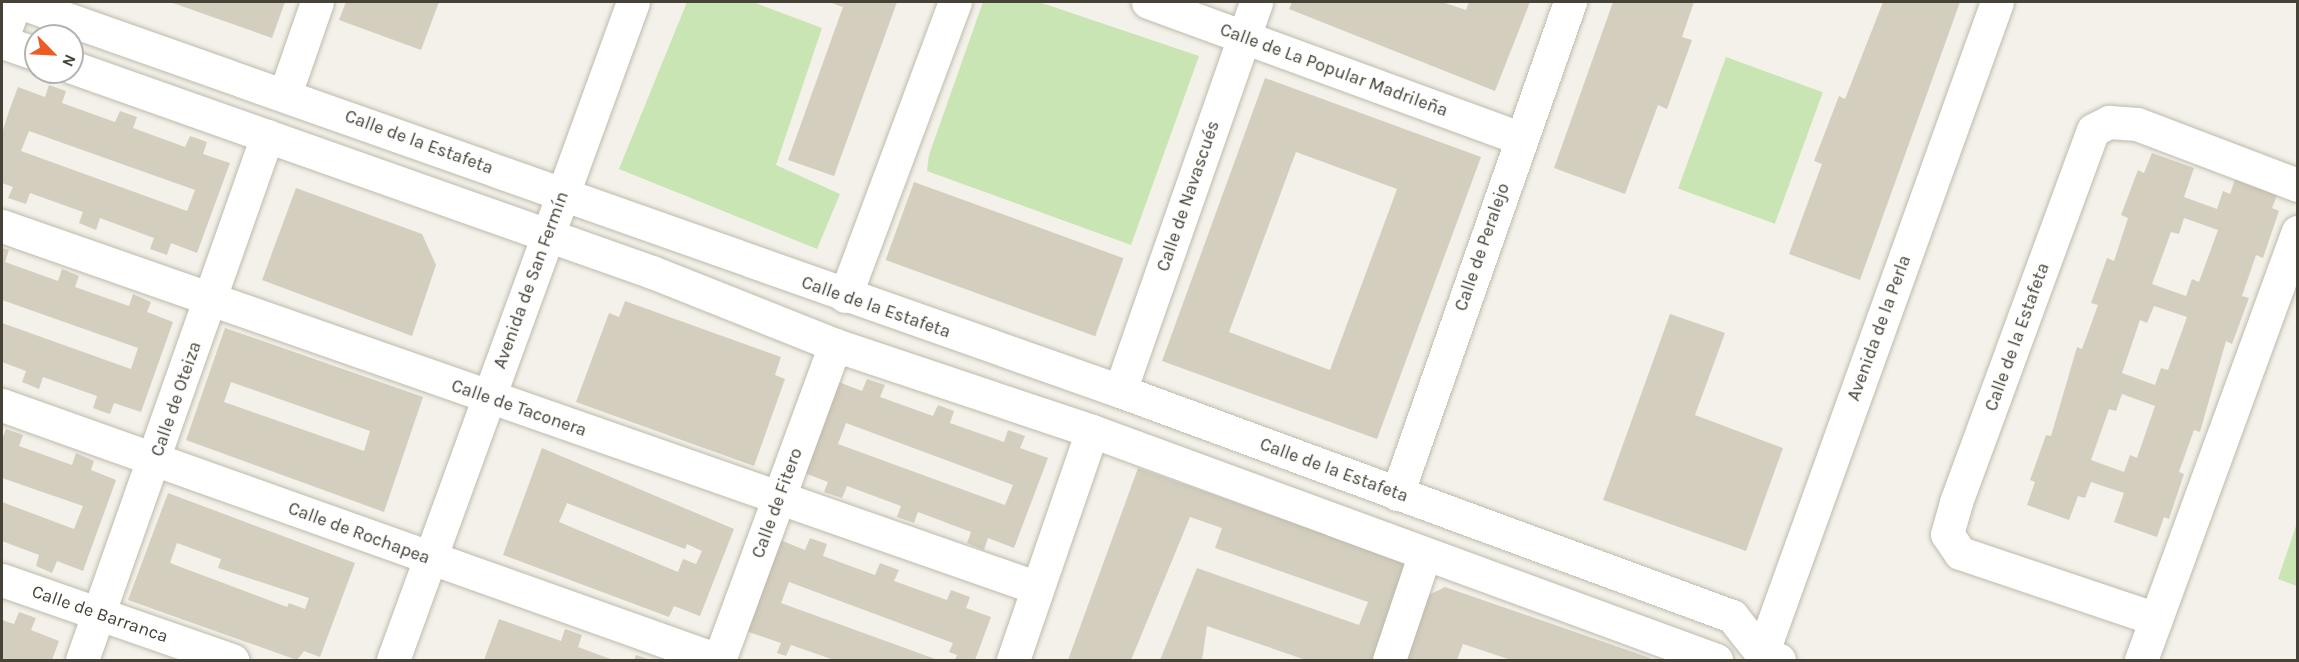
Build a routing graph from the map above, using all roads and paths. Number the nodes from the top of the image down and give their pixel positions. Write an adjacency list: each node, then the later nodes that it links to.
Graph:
1 (17, 2): 10 (street); 13 (street, Calle de la Estafeta)
2 (317, 2): 13 (street)
3 (633, 2): 17 (street, Avenida de San Fermín)
4 (955, 2): 21 (street)
5 (1148, 2): 9 (street, Calle de La Popular Madrileña)
6 (1256, 2): 9 (street, Calle de Navascués)
7 (1570, 2): 15 (street, Calle de Peralejo)
8 (1997, 2): 38 (street, Avenida de la Perla)
9 (1243, 37): 15 (street, Calle de La Popular Madrileña); 24 (street, Calle de Navascués)
10 (2, 40): 11 (street)
11 (24, 49)
12 (84, 71): 14 (street)
13 (285, 94): 17 (street, Calle de la Estafeta)
14 (267, 136): 20 (street); 22 (street, Calle de Oteiza)
15 (1520, 138): 29 (street, Calle de Peralejo)
16 (2298, 185): 37 (street, Calle de la Estafeta)
17 (563, 194): 20 (street, Avenida de San Fermín); 21 (street, Calle de la Estafeta)
18 (2, 226): 22 (street, Calle de Taconera)
19 (2298, 232): 37 (street)
20 (549, 236): 23 (street); 25 (street, Avenida de San Fermín)
21 (845, 296): 24 (street, Calle de la Estafeta)
22 (209, 302): 25 (street, Calle de Taconera); 28 (street, Calle de Oteiza)
23 (836, 345): 27 (street); 30 (street, Calle de Fitero)
24 (1120, 391): 29 (street, Calle de la Estafeta)
25 (487, 397): 30 (street, Calle de Taconera); 32 (street, Avenida de San Fermín)
26 (2, 405): 28 (street, Calle de Rochapea)
27 (1092, 430): 31 (street); 34 (street)
28 (156, 458): 32 (street, Calle de Rochapea); 35 (street, Calle de Oteiza)
29 (1397, 494): 36 (street, Calle de la Estafeta)
30 (779, 500): 34 (street, Calle de Taconera); 42 (street, Calle de Fitero)
31 (1424, 556): 44 (street); 45 (street)
32 (429, 559): 41 (street, Avenida de San Fermín); 42 (street, Calle de Rochapea)
33 (2, 580): 35 (street, Calle de Barranca)
34 (1038, 588): 43 (street)
35 (100, 613): 39 (street, Calle de Oteiza); 40 (street, Calle de Barranca)
36 (1732, 616): 38 (street); 45 (street)
37 (2156, 619): 46 (street)
38 (1771, 657): 45 (street)
39 (82, 660)
40 (232, 660)
41 (393, 660)
42 (718, 660)
43 (1013, 660)
44 (1389, 660)
45 (1717, 660)
46 (2141, 660)

